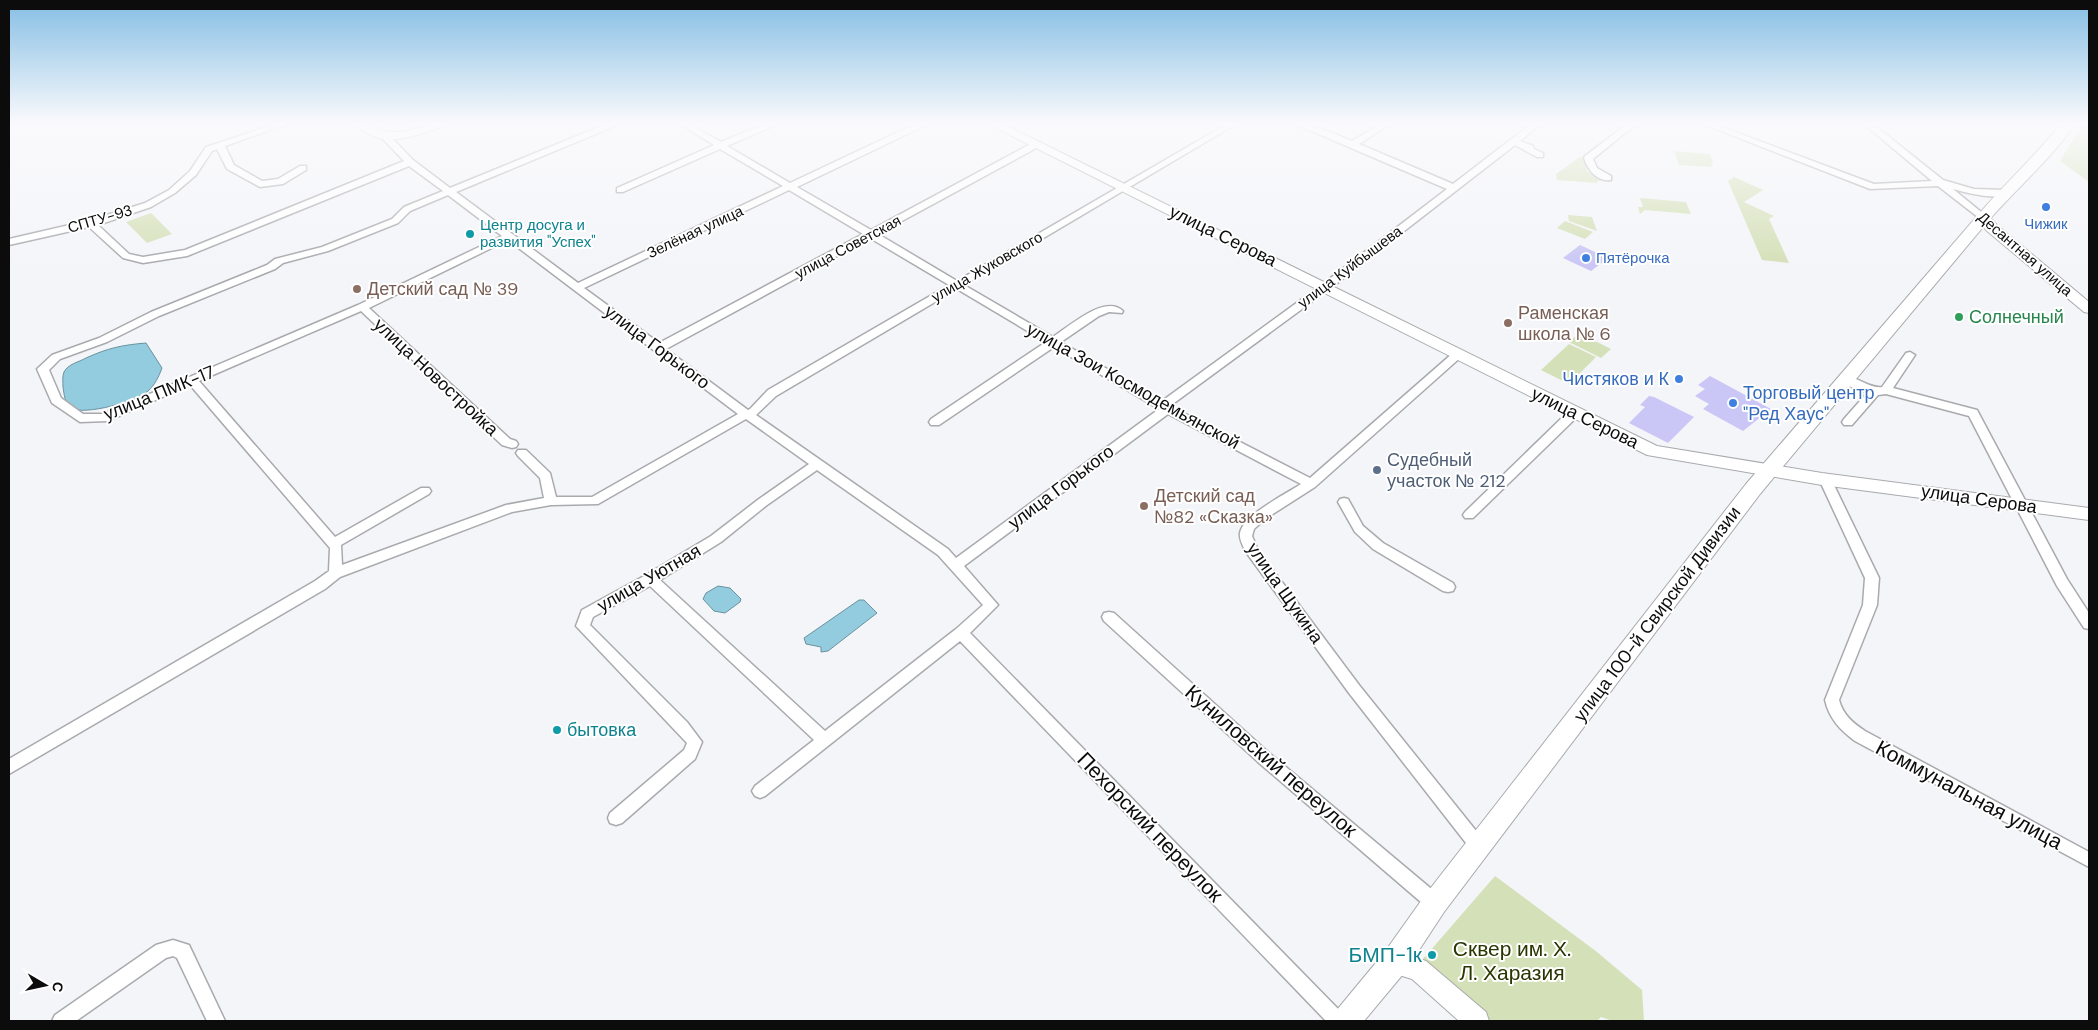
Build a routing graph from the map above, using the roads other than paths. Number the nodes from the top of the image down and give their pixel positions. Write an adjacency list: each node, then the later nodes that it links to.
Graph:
1 (194, 172): 28 (street, СПТУ-93)
2 (239, 172): 3 (street)
3 (296, 172)
4 (385, 172): 28 (street)
5 (423, 172): 25 (street, улица Горького)
6 (497, 172): 25 (street)
7 (660, 172): 24 (street)
8 (767, 172): 21 (street, улица Зои Космодемьянской)
9 (819, 172): 21 (street, Зелёная улица)
10 (986, 172): 29 (street, улица Советская)
11 (1094, 172): 22 (street, улица Серова)
12 (1150, 172): 22 (street, улица Жуковского)
13 (1418, 172): 23 (street)
14 (1474, 172): 23 (street, улица Куйбышева)
15 (1597, 172): 19 (street)
16 (1833, 172): 20 (street)
17 (1928, 172): 20 (street, Десантная улица)
18 (2027, 172): 26 (main road, улица 100-й Свирской Дивизии)
19 (1608, 178)
20 (1942, 183): 26 (street); 27 (street, Десантная улица)
21 (790, 186): 29 (street, улица Зои Космодемьянской); 34 (street, Зелёная улица)
22 (1124, 187): 32 (street, улица Жуковского); 33 (street, улица Серова)
23 (1453, 189): 33 (street, улица Куйбышева)
24 (620, 190)
25 (449, 192): 30 (street, улица Горького); 42 (street, улица ПМК-17)
26 (2005, 193): 27 (main road, улица 100-й Свирской Дивизии)
27 (1983, 218): 36 (street, Десантная улица); 43 (main road, улица 100-й Свирской Дивизии)
28 (92, 224): 31 (street, СПТУ-93)
29 (873, 234): 32 (street, улица Зои Космодемьянской); 39 (street, улица Советская)
30 (510, 236): 34 (street, улица Горького); 35 (street, улица ПМК-17)
31 (9, 242)
32 (957, 285): 38 (street, улица Зои Космодемьянской); 48 (street, улица Жуковского)
33 (1325, 287): 40 (street, улица Серова); 46 (street, улица Куйбышева)
34 (578, 288): 39 (street, улица Горького)
35 (362, 307): 42 (street, улица ПМК-17); 51 (street, улица Новостройка)
36 (2089, 309)
37 (1118, 312): 38 (street)
38 (1053, 343): 46 (street, улица Зои Космодемьянской); 49 (street)
39 (659, 348): 48 (street, улица Горького)
40 (1457, 355): 47 (street, улица Серова); 56 (street, улица Щукина)
41 (1910, 355): 44 (street)
42 (192, 380): 63 (street)
43 (1845, 380): 45 (street); 54 (main road, улица 100-й Свирской Дивизии)
44 (1886, 390): 45 (street); 60 (street, улица Серова)
45 (1874, 392): 50 (street)
46 (1164, 407): 56 (street, улица Зои Космодемьянской); 64 (street, улица Горького)
47 (1575, 412): 54 (street, улица Серова); 62 (street)
48 (746, 414): 53 (street, улица Горького); 58 (street, улица Жуковского)
49 (935, 422)
50 (1848, 422)
51 (512, 444)
52 (522, 453): 58 (street)
53 (818, 463): 64 (street, улица Горького); 66 (street, улица Уютная)
54 (1768, 470): 55 (street, улица Серова); 75 (main road, улица 100-й Свирской Дивизии)
55 (1825, 479): 60 (street, улица Серова); 76 (street, Коммунальная улица)
56 (1311, 484): 75 (street, улица Щукина)
57 (425, 492): 63 (street)
58 (551, 501): 65 (street, улица Жуковского)
59 (1344, 502): 67 (street)
60 (2023, 506): 61 (street, улица Серова); 69 (street, улица Серова)
61 (2089, 514)
62 (1469, 515)
63 (333, 544): 65 (street)
64 (956, 565): 70 (street, улица Горького)
65 (335, 573): 72 (street, улица Жуковского)
66 (651, 579): 71 (street); 74 (street, улица Уютная)
67 (1448, 588)
68 (1109, 617): 77 (street, Куниловский переулок)
69 (2089, 624)
70 (961, 633): 71 (street); 81 (street, Пехорский переулок)
71 (826, 742): 73 (street)
72 (9, 767)
73 (760, 791)
74 (616, 818)
75 (1479, 846): 77 (main road, улица 100-й Свирской Дивизии)
76 (2089, 860)
77 (1435, 903): 78 (main road, улица 100-й Свирской Дивизии)
78 (1394, 963): 82 (main road, улица 100-й Свирской Дивизии); 83 (street)
79 (61, 1021): 80 (street)
80 (216, 1021)
81 (1338, 1021)
82 (1346, 1021)
83 (1477, 1021)

